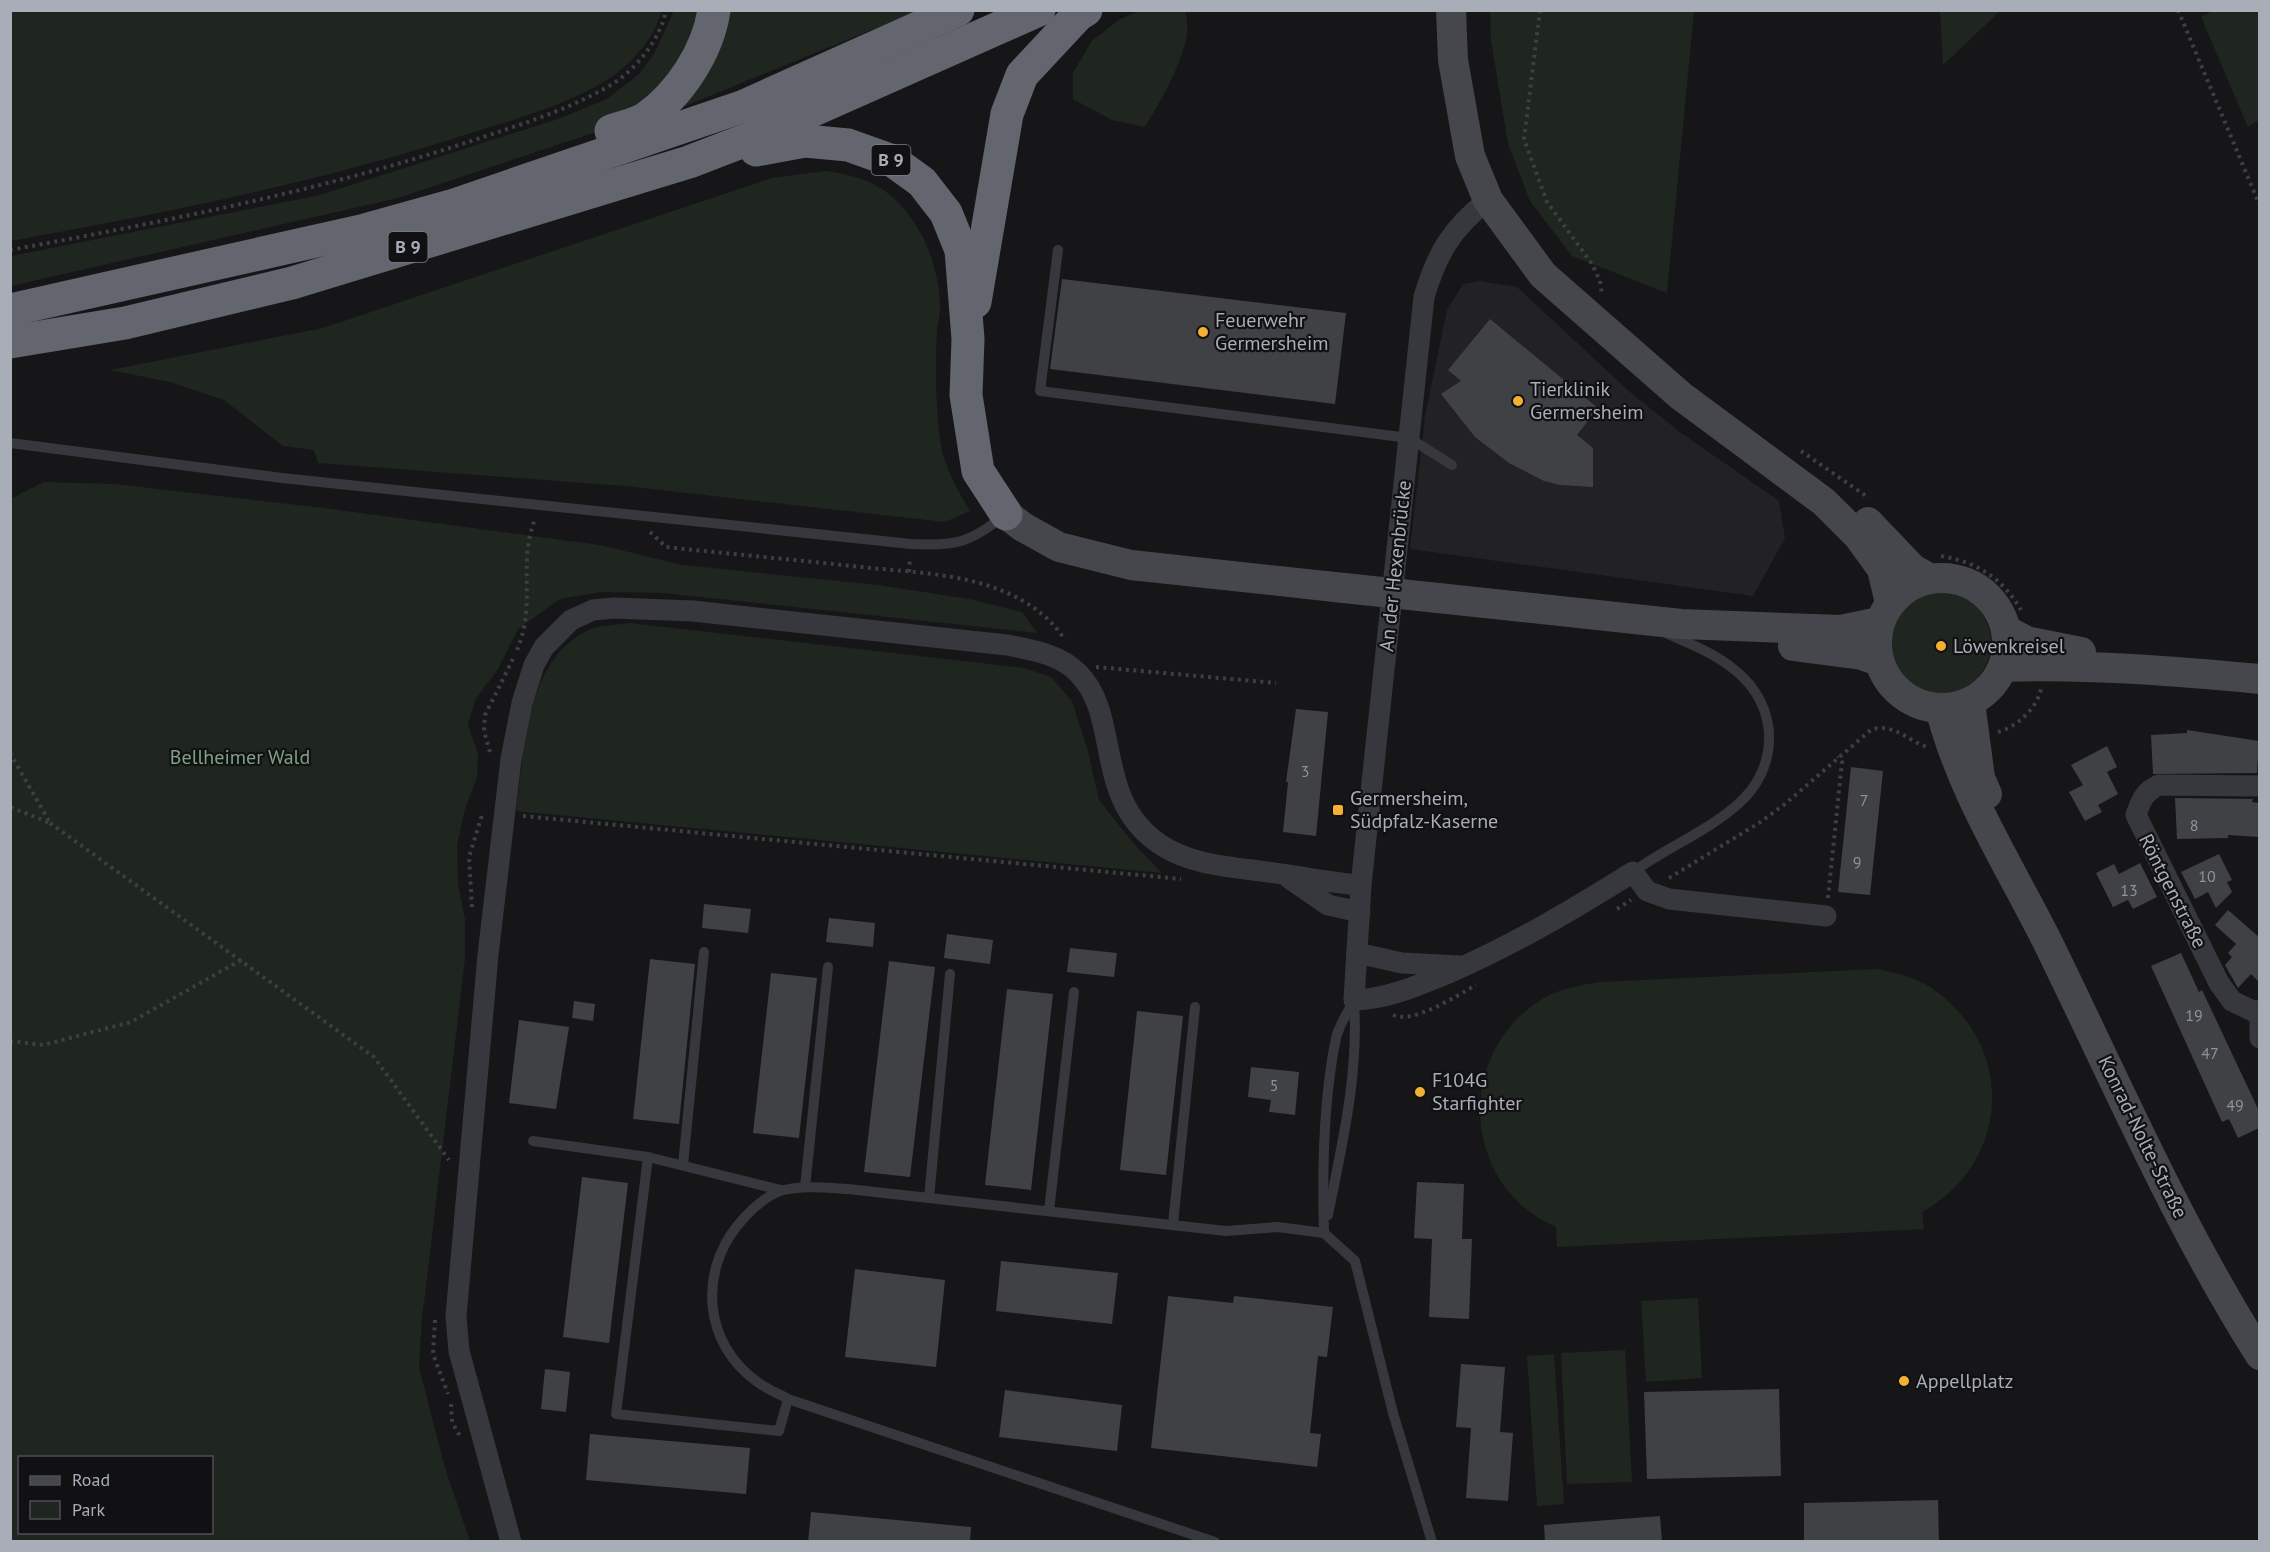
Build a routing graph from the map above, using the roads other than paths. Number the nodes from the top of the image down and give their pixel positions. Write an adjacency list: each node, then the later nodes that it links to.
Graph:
1 (714, 10): 8 (highway)
2 (958, 10): 8 (highway, B 9)
3 (1039, 10): 6 (highway, B 9)
4 (1086, 10): 11 (highway, B 9)
5 (1451, 10): 7 (main road)
6 (689, 162): 11 (highway, B 9); 12 (highway, B 9)
7 (1488, 200): 13 (main road); 14 (street, An der Hexenbrücke)
8 (452, 206): 10 (highway, B 9)
9 (1058, 250): 14 (lane)
10 (10, 310)
11 (968, 339): 17 (highway, B 9)
12 (10, 342)
13 (1725, 429): 18 (main road); 19 (main road)
14 (1409, 438): 16 (lane); 32 (street, An der Hexenbrücke)
15 (10, 443): 17 (lane)
16 (1452, 465)
17 (1006, 514): 20 (main road, B 9, bridge)
18 (1934, 567): 19 (main road, B 9); 21 (main road)
19 (1884, 613): 22 (main road, B 9); 23 (main road)
20 (1637, 620): 22 (main road, B 9); 30 (lane)
21 (2014, 621): 24 (main road); 25 (main road)
22 (1681, 624): 23 (main road, B 9)
23 (1879, 661): 28 (main road)
24 (2002, 667): 25 (main road); 27 (main road)
25 (2181, 672): 26 (main road)
26 (2259, 679)
27 (1970, 702): 28 (main road); 34 (main road, Konrad-Nolte-Straße)
28 (1940, 708): 34 (main road, Konrad-Nolte-Straße)
29 (2259, 786): 44 (street, Röntgenstraße)
30 (1638, 868): 35 (street); 38 (street)
31 (1282, 874): 32 (street); 33 (street); 57 (street)
32 (1361, 885): 33 (street, An der Hexenbrücke)
33 (1360, 912): 37 (street, An der Hexenbrücke)
34 (2034, 914): 55 (main road, Konrad-Nolte-Straße)
35 (1826, 916)
36 (704, 952): 48 (lane)
37 (1357, 953): 38 (street); 42 (street, An der Hexenbrücke)
38 (1463, 966): 42 (street)
39 (828, 967): 49 (lane)
40 (950, 974): 51 (lane)
41 (1074, 992): 52 (lane)
42 (1354, 1000): 54 (lane); 54 (lane)
43 (1195, 1007): 53 (lane)
44 (2258, 1012): 45 (street)
45 (2259, 1038)
46 (533, 1141): 47 (lane)
47 (648, 1157): 48 (lane); 56 (lane)
48 (683, 1165): 50 (lane)
49 (805, 1187): 50 (lane); 51 (lane)
50 (782, 1190): 56 (lane)
51 (928, 1198): 52 (lane)
52 (1049, 1211): 53 (lane)
53 (1173, 1224): 54 (lane)
54 (1324, 1233): 59 (lane)
55 (2259, 1355)
56 (788, 1399): 58 (lane)
57 (511, 1542)
58 (1215, 1542)
59 (1432, 1542)

